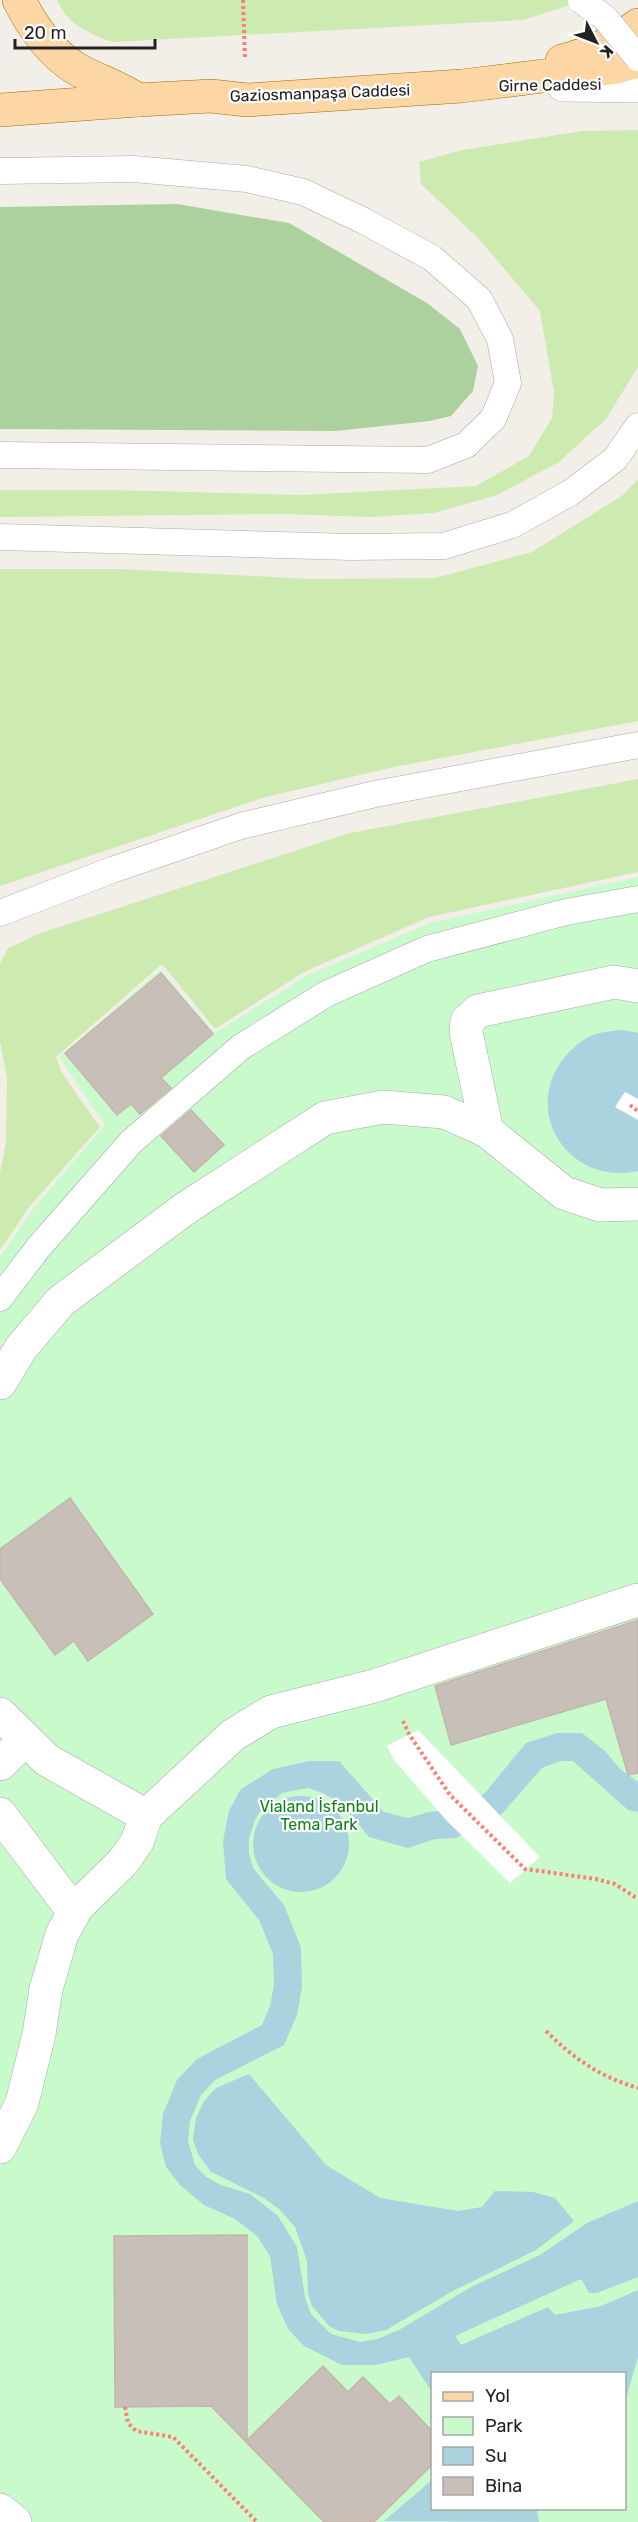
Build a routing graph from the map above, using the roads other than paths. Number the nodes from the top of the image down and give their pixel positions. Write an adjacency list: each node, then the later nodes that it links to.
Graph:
1 (19, 0): 7 (main road)
2 (581, 0): 4 (lane, bridge)
3 (638, 25): 5 (main road)
4 (638, 60): 5 (main road, Gaziosmanpaşa Caddesi)
5 (462, 86): 6 (street, Girne Caddesi); 7 (main road, Gaziosmanpaşa Caddesi)
6 (638, 86)
7 (138, 100): 8 (main road, Gaziosmanpaşa Caddesi)
8 (0, 110)
9 (0, 171): 11 (lane)
10 (638, 426): 12 (lane)
11 (0, 454)
12 (0, 537)
13 (638, 745): 15 (lane)
14 (638, 899): 19 (lane)
15 (0, 913)
16 (638, 986): 17 (street)
17 (487, 1131): 18 (street); 20 (street)
18 (638, 1204)
19 (0, 1298)
20 (0, 1383)
21 (638, 1600): 26 (street)
22 (0, 1714): 23 (street)
23 (25, 1740): 24 (street); 26 (street)
24 (0, 1764)
25 (0, 1814): 27 (street)
26 (146, 1816): 27 (street)
27 (75, 1912): 28 (street)
28 (0, 2147)
29 (0, 2510): 30 (street)
30 (15, 2522)

